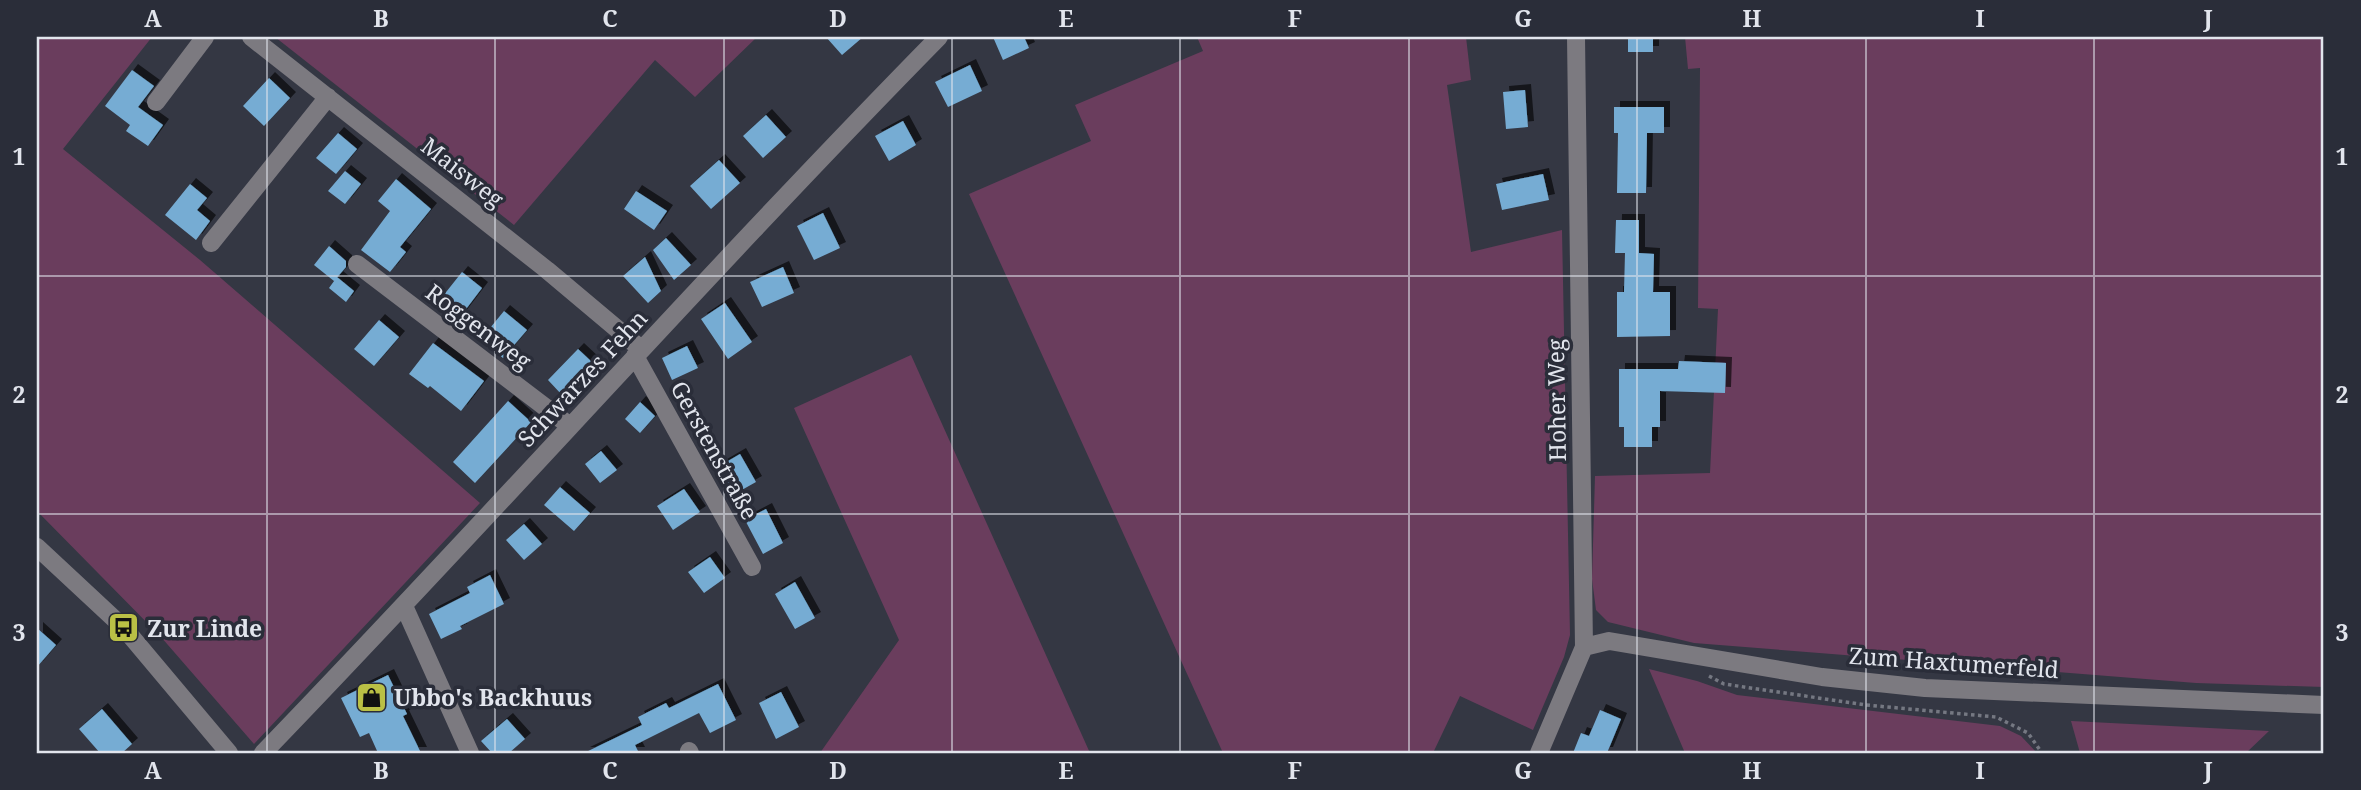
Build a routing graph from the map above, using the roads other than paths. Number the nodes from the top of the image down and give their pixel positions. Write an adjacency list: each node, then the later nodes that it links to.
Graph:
1 (205, 37): 6 (street)
2 (251, 37): 5 (street, Maisweg)
3 (939, 37): 9 (street, Schwarzes Fehn)
4 (1576, 37): 14 (street, Hoher Weg)
5 (328, 97): 7 (street); 9 (street, Maisweg)
6 (156, 102)
7 (211, 243)
8 (358, 264): 10 (street, Roggenweg)
9 (638, 353): 10 (street, Schwarzes Fehn); 12 (street, Gerstenstraße)
10 (570, 426): 13 (street, Schwarzes Fehn)
11 (37, 547): 16 (street)
12 (752, 567)
13 (404, 606): 17 (street, Schwarzes Fehn); 18 (street)
14 (1584, 647): 15 (street, Zum Haxtumerfeld); 19 (street, Hoher Weg)
15 (2324, 705)
16 (229, 753)
17 (262, 753)
18 (470, 753)
19 (1539, 753)

